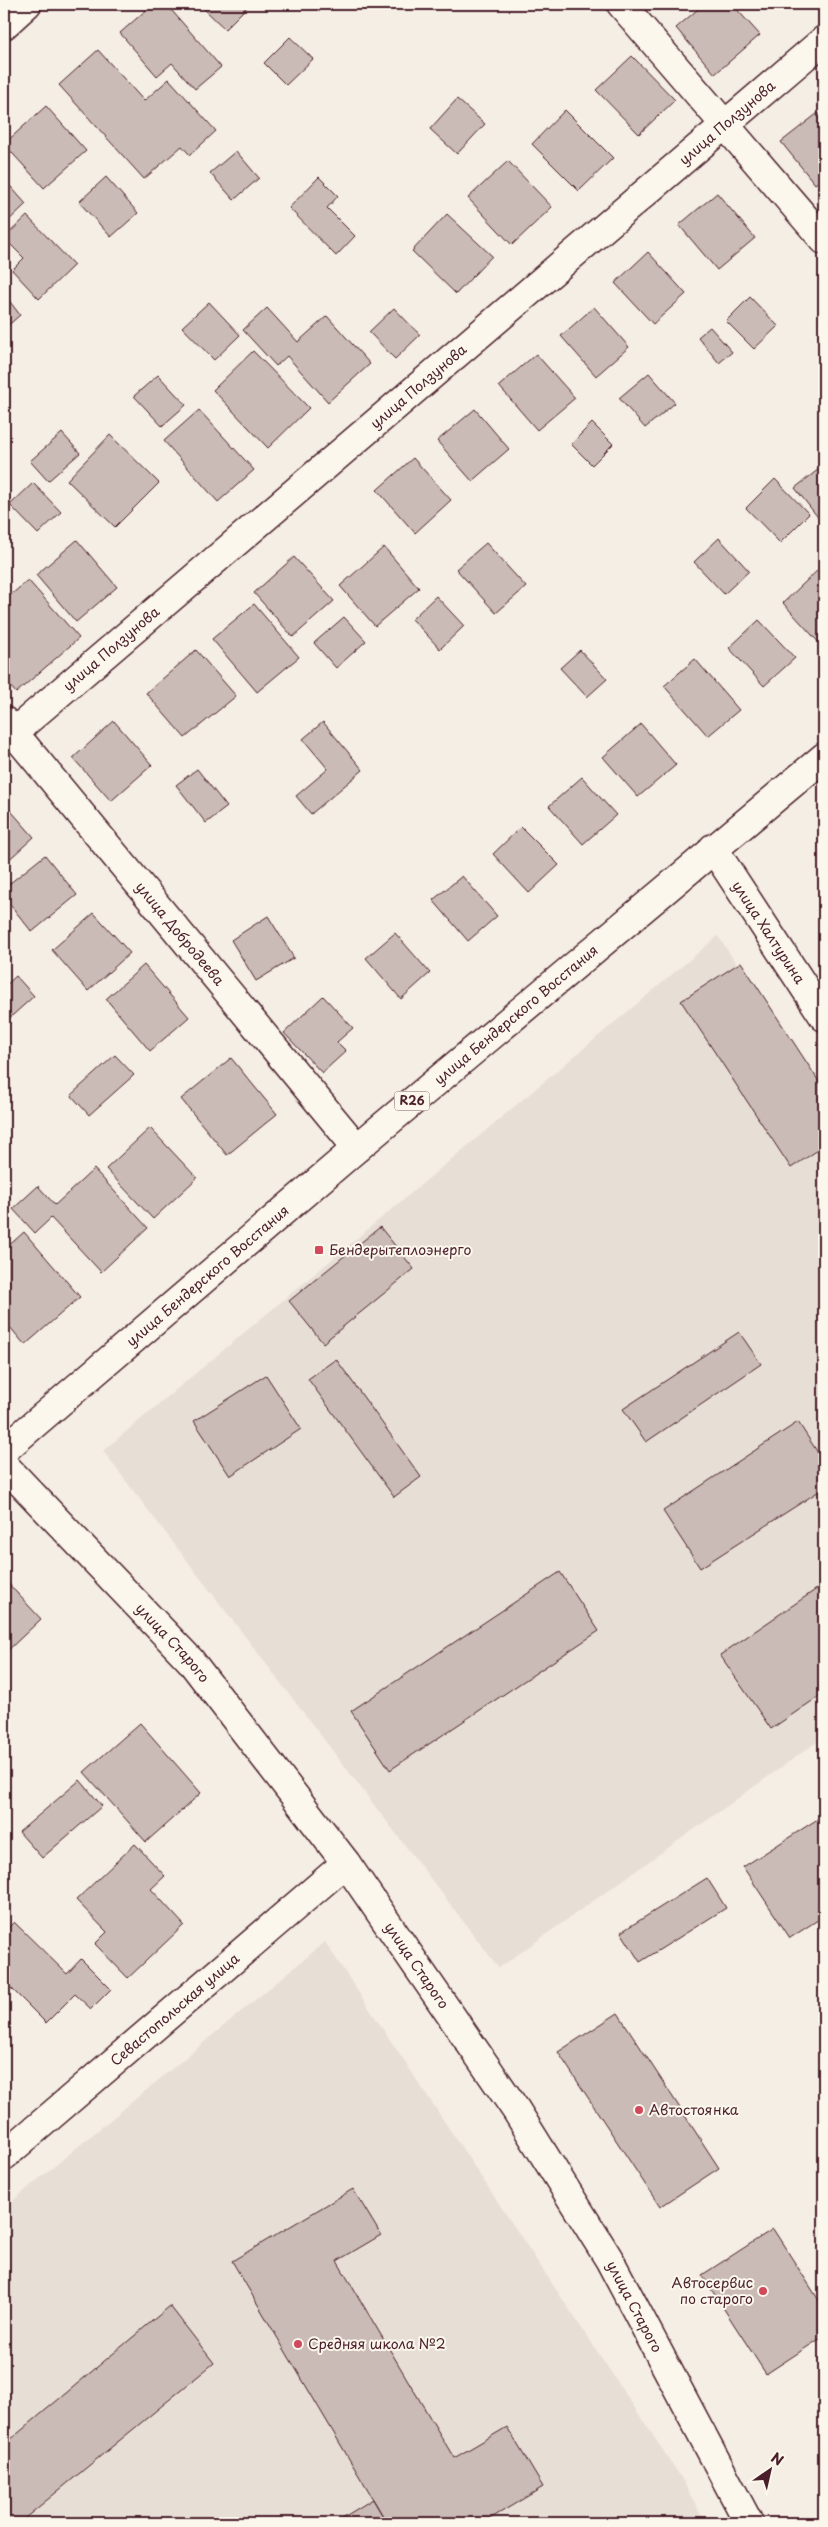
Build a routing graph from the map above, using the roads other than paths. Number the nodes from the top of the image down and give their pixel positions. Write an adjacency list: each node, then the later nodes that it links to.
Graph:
1 (27, 4): 3 (street)
2 (621, 4): 5 (street)
3 (4, 24)
4 (824, 40): 5 (street, улица Ползунова)
5 (725, 125): 6 (street); 7 (street, улица Ползунова)
6 (824, 240)
7 (9, 726): 11 (street, улица Добродеева)
8 (824, 757): 9 (street, улица Бендерского Восстания / R26)
9 (713, 848): 10 (street, улица Халтурина); 11 (street, улица Бендерского Восстания / R26)
10 (824, 1017)
11 (357, 1148): 12 (street, улица Бендерского Восстания / R26)
12 (4, 1450)
13 (4, 1465): 14 (street, улица Старого)
14 (346, 1863): 15 (street, Севастопольская улица); 16 (street, улица Старого)
15 (4, 2156)
16 (749, 2523)

